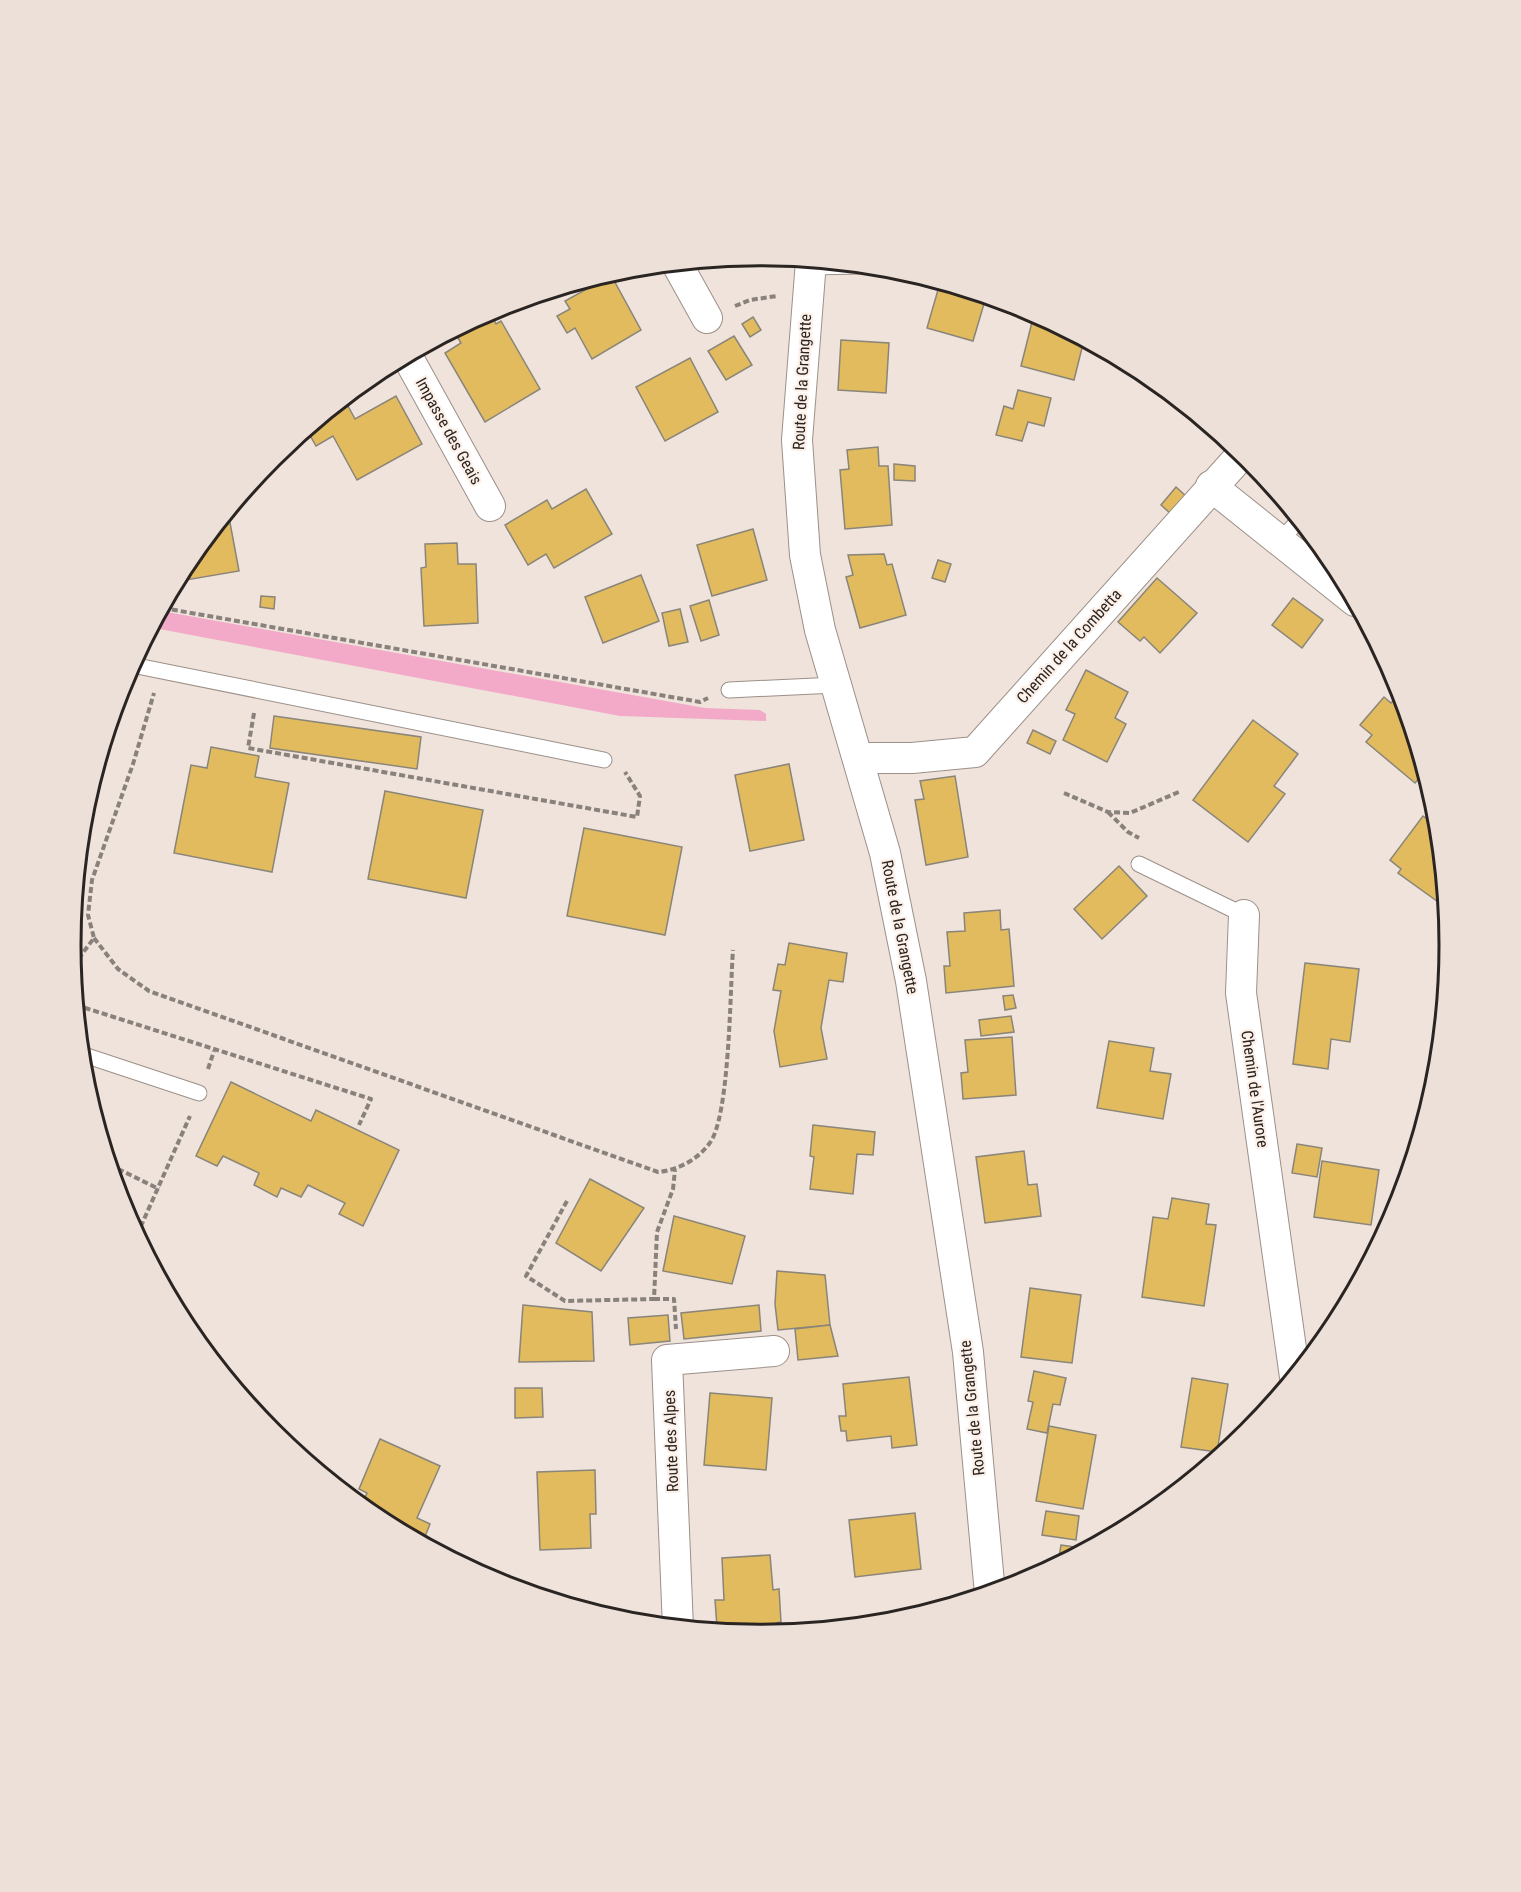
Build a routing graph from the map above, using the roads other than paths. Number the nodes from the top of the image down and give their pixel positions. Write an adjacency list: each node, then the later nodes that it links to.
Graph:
1 (810, 268): 11 (street, Route de la Grangette)
2 (681, 271): 3 (street)
3 (707, 318)
4 (411, 364): 7 (street, Impasse des Geais)
5 (1236, 461): 6 (street, Chemin de la Combetta)
6 (1211, 486): 8 (street); 13 (street, Chemin de la Combetta)
7 (490, 506)
8 (1290, 531): 9 (street)
9 (1326, 570)
10 (141, 667): 14 (lane)
11 (836, 685): 12 (lane); 13 (street, Route de la Grangette)
12 (729, 690)
13 (858, 758): 21 (street, Route de la Grangette)
14 (604, 760)
15 (1138, 864): 16 (lane, Chemin de l'Aurore)
16 (1244, 915): 20 (street, Chemin de l'Aurore)
17 (91, 1057): 18 (lane)
18 (199, 1093)
19 (774, 1351): 22 (street, Route des Alpes)
20 (1294, 1367)
21 (989, 1585)
22 (678, 1621)

